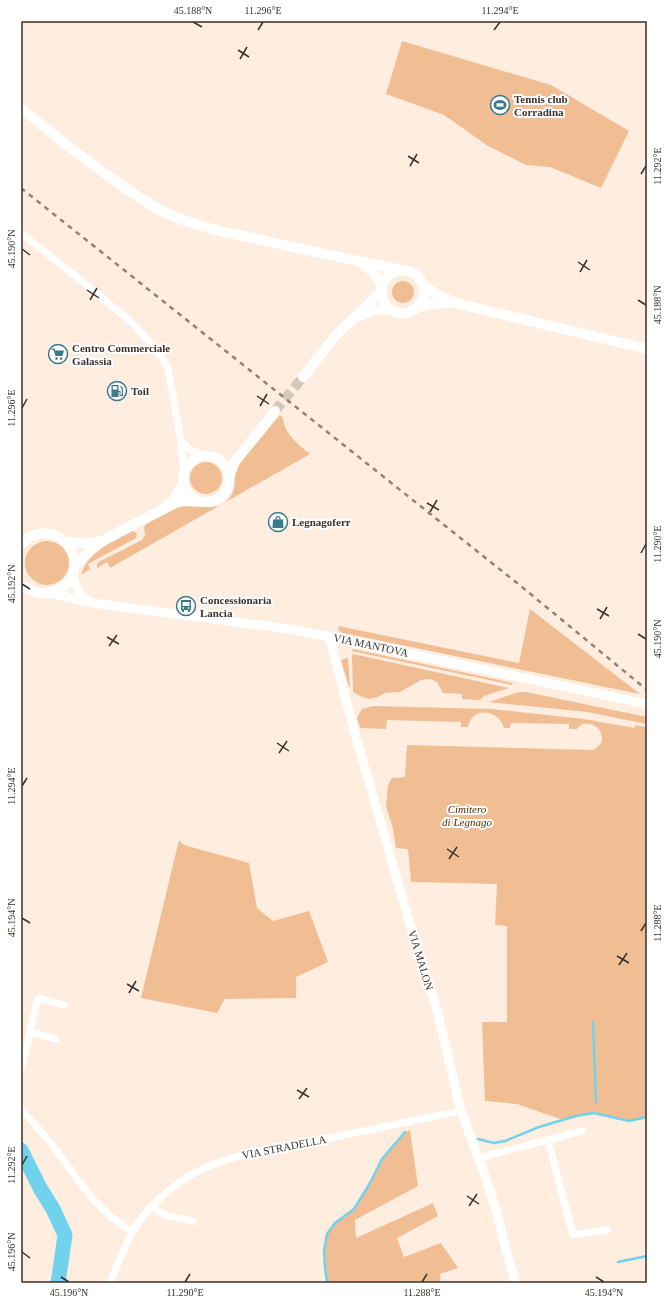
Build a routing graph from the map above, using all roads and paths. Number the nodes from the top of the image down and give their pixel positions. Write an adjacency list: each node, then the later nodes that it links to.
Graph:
1 (21, 108): 3 (main road)
2 (21, 233): 14 (street)
3 (362, 263): 4 (main road); 6 (main road)
4 (402, 270): 5 (main road); 6 (main road)
5 (423, 284): 7 (main road); 8 (main road)
6 (382, 288): 9 (main road); 10 (main road)
7 (460, 304): 8 (main road); 11 (main road)
8 (417, 308): 9 (main road)
9 (390, 309): 10 (main road)
10 (355, 317): 12 (main road)
11 (647, 349)
12 (302, 377)
13 (275, 411): 15 (main road)
14 (181, 441): 16 (street); 18 (street)
15 (247, 446): 16 (main road); 17 (main road)
16 (211, 457): 17 (main road); 18 (main road)
17 (229, 477): 19 (main road)
18 (184, 478): 19 (main road); 20 (main road)
19 (206, 502): 20 (main road)
20 (163, 509): 21 (main road)
21 (102, 541): 22 (main road); 24 (main road)
22 (65, 542): 23 (main road); 24 (main road)
23 (21, 544)
24 (74, 570): 26 (main road); 27 (street)
25 (23, 586): 26 (main road, VIA MANTOVA)
26 (49, 593): 27 (street, VIA MANTOVA)
27 (93, 603): 28 (street, VIA MANTOVA)
28 (329, 636): 29 (street, VIA MANTOVA); 35 (street, VIA MALON)
29 (647, 704)
30 (64, 1005): 31 (street)
31 (30, 1032): 32 (street); 33 (street)
32 (56, 1039)
33 (21, 1070)
34 (21, 1109): 42 (street)
35 (461, 1110): 38 (street, VIA MALON); 39 (street, VIA STRADELLA)
36 (582, 1131): 37 (street)
37 (548, 1140): 38 (street); 41 (street)
38 (479, 1158): 44 (street, VIA MALON)
39 (152, 1206): 40 (street); 42 (street, VIA STRADELLA)
40 (193, 1221)
41 (608, 1230)
42 (132, 1232): 43 (street, VIA STRADELLA)
43 (110, 1283)
44 (515, 1283)

